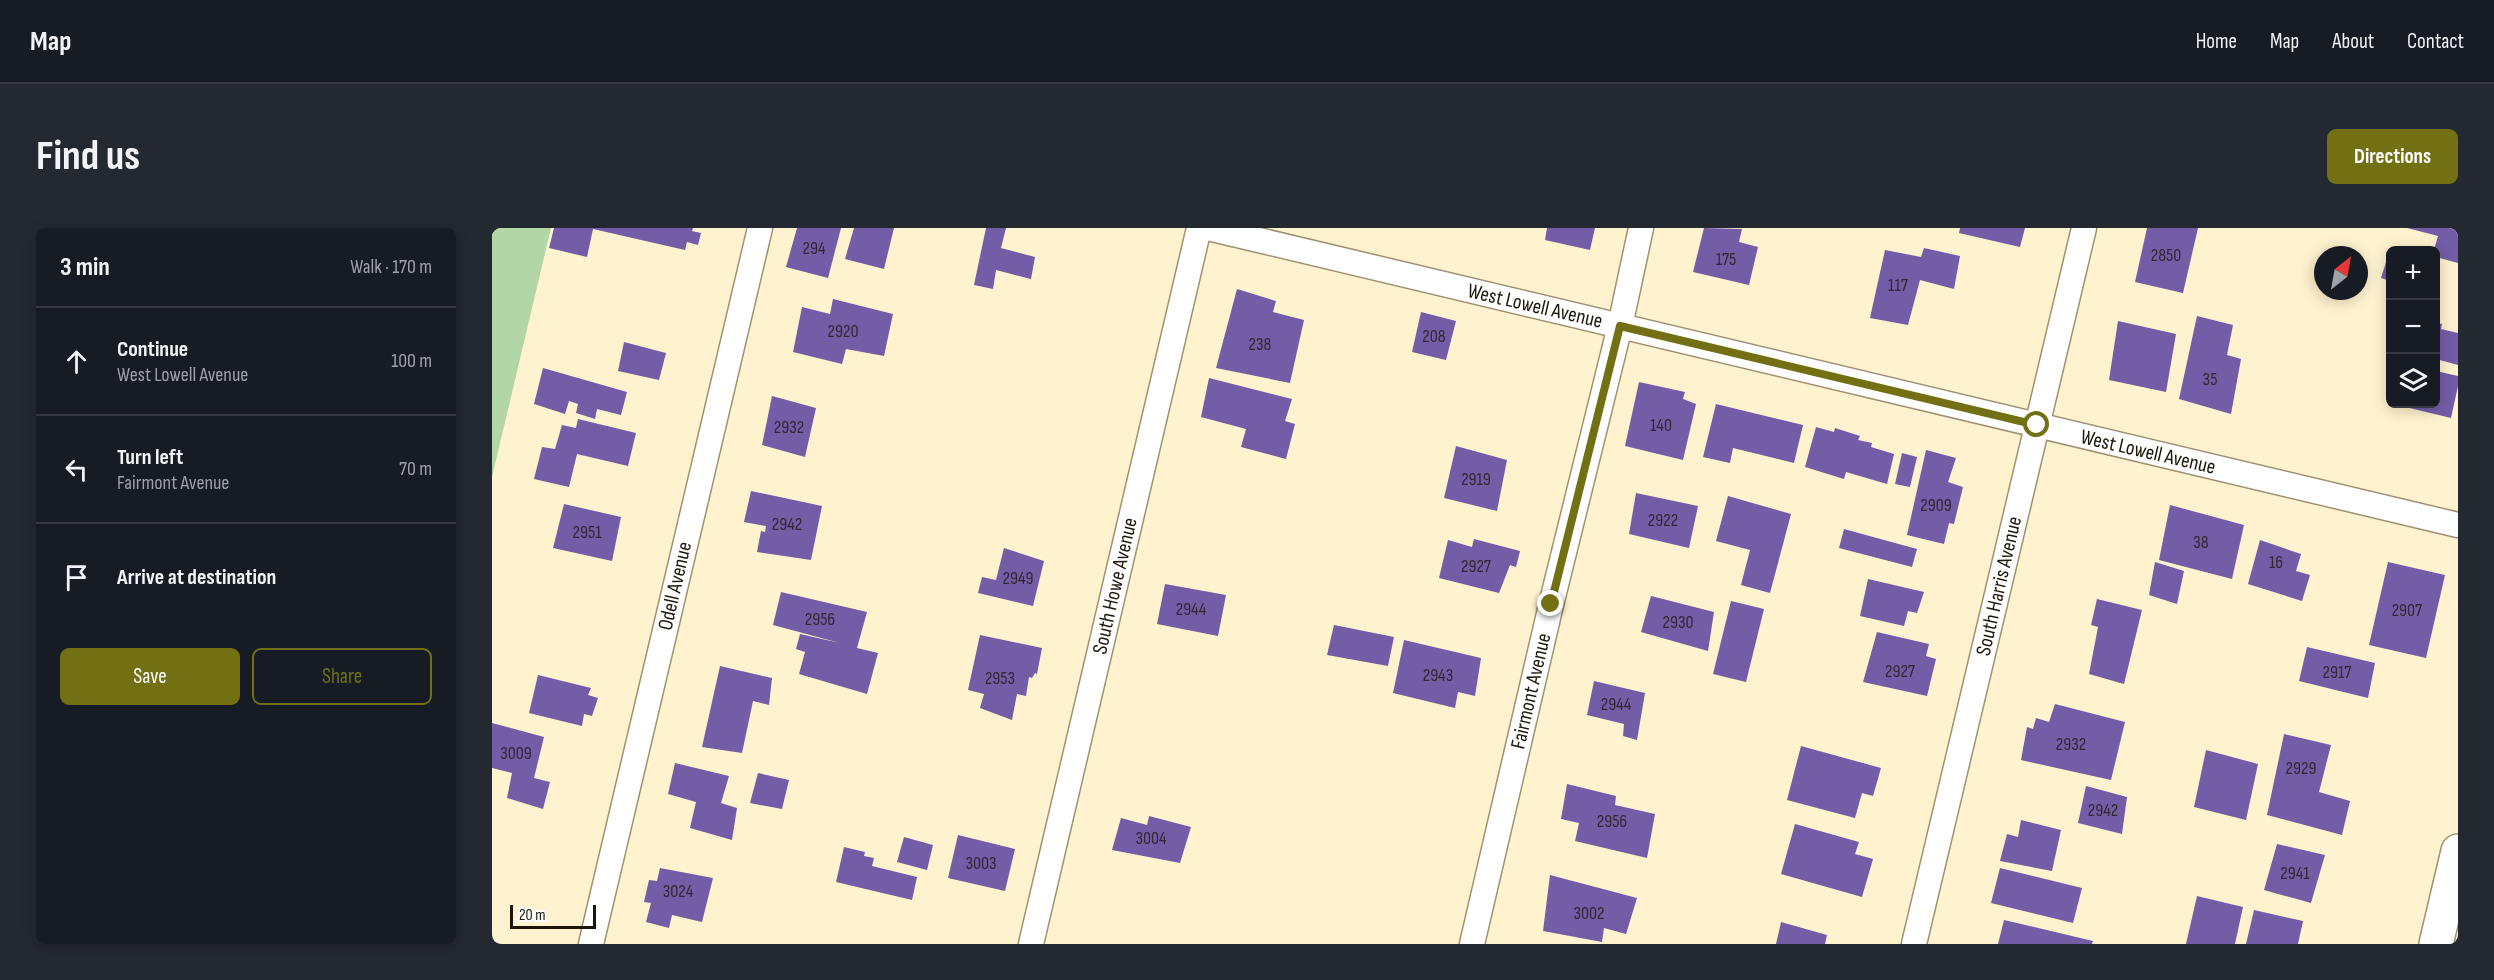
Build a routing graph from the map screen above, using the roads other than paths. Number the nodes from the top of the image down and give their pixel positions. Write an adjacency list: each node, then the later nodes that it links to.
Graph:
1 (760, 228): 10 (street, Odell Avenue)
2 (1198, 228): 11 (street, South Howe Avenue)
3 (1208, 228): 6 (street, West Lowell Avenue)
4 (1641, 228): 6 (street, Fairmont Avenue)
5 (2084, 228): 7 (street, South Harris Avenue)
6 (1620, 326): 7 (street, West Lowell Avenue); 12 (street, Fairmont Avenue)
7 (2037, 425): 8 (street, West Lowell Avenue); 13 (street, South Harris Avenue)
8 (2458, 525)
9 (2458, 851): 14 (main road)
10 (591, 944)
11 (1031, 944)
12 (1472, 944)
13 (1914, 944)
14 (2436, 944)

